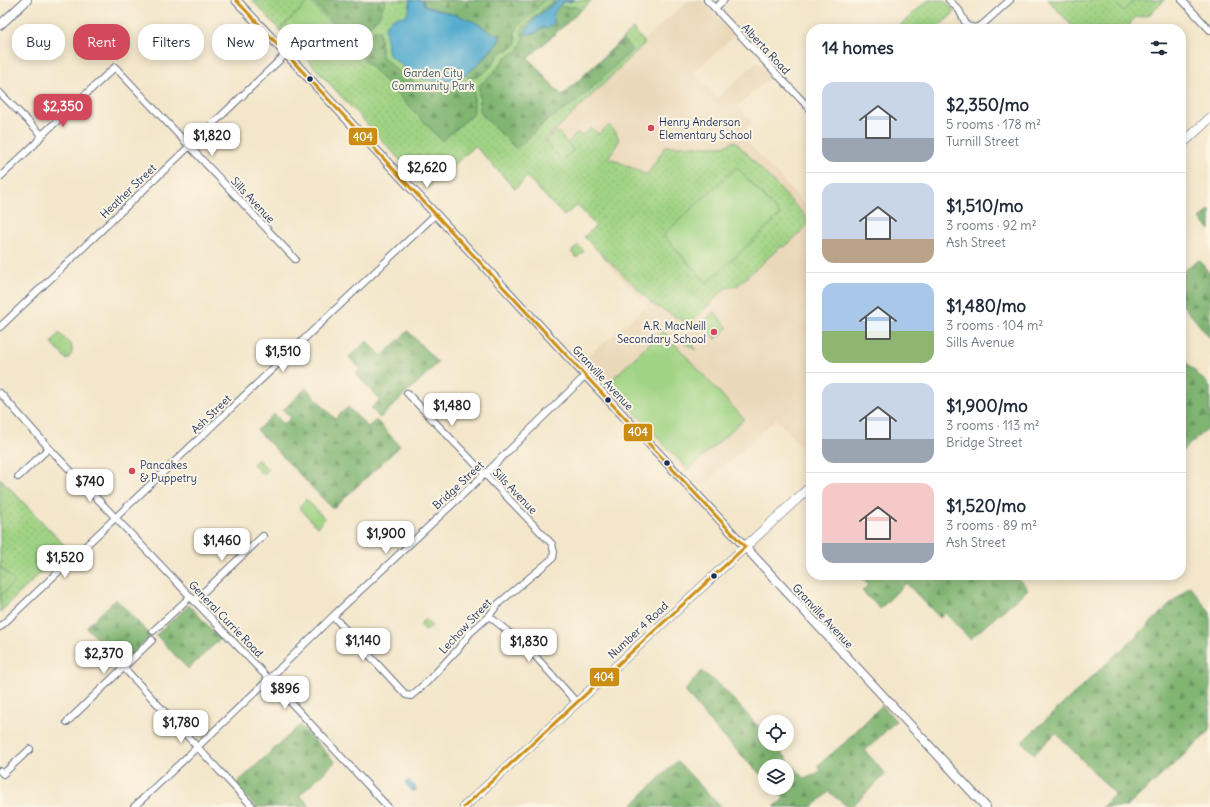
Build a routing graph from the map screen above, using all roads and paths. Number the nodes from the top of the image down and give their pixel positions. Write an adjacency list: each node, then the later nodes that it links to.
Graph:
1 (27, 0): 11 (street)
2 (236, 0): 13 (street, Granville Avenue)
3 (707, 0): 8 (street, Alberta Road)
4 (724, 0): 8 (street)
5 (949, 0): 9 (street)
6 (1010, 0): 10 (street)
7 (1182, 0): 12 (street)
8 (715, 8): 17 (street, Alberta Road)
9 (966, 24)
10 (982, 24)
11 (0, 25)
12 (1210, 30)
13 (277, 44)
14 (280, 60): 21 (street, Heather Street)
15 (292, 60): 23 (street, Granville Avenue)
16 (0, 93): 19 (street)
17 (806, 105)
18 (1210, 118): 20 (main road)
19 (42, 135): 21 (street, Sills Avenue); 22 (street)
20 (1186, 140)
21 (190, 146): 24 (street, Sills Avenue); 25 (street, Heather Street)
22 (0, 177)
23 (436, 214): 26 (street, Granville Avenue); 33 (street, Ash Street)
24 (295, 259)
25 (0, 327)
26 (586, 375): 30 (street, Bridge Street); 35 (street, Granville Avenue)
27 (0, 393): 29 (street, General Currie Road)
28 (408, 393): 30 (street, Sills Avenue)
29 (49, 448): 31 (street); 33 (street, General Currie Road)
30 (484, 474): 36 (street, Sills Avenue); 38 (street, Bridge Street)
31 (18, 477)
32 (806, 491): 35 (main road, Number 4 Road)
33 (117, 518): 37 (street, General Currie Road); 40 (street, Ash Street)
34 (262, 536): 37 (street)
35 (745, 547): 45 (main road, Number 4 Road); 54 (street, Granville Avenue)
36 (554, 552): 39 (street, Lechow Street)
37 (192, 599): 41 (street); 44 (street, General Currie Road)
38 (333, 616): 39 (street, Lechow Street); 44 (street, Bridge Street)
39 (489, 616): 45 (street)
40 (0, 627)
41 (153, 631)
42 (152, 640): 43 (street)
43 (124, 668): 46 (street); 47 (street)
44 (269, 679): 47 (street, Bridge Street); 52 (street, General Currie Road)
45 (577, 703): 53 (main road, Number 4 Road)
46 (67, 722)
47 (197, 748): 50 (street, Bridge Street); 51 (street)
48 (30, 749): 49 (street)
49 (2, 773)
50 (134, 807)
51 (253, 807)
52 (388, 807)
53 (464, 807)
54 (986, 807)

